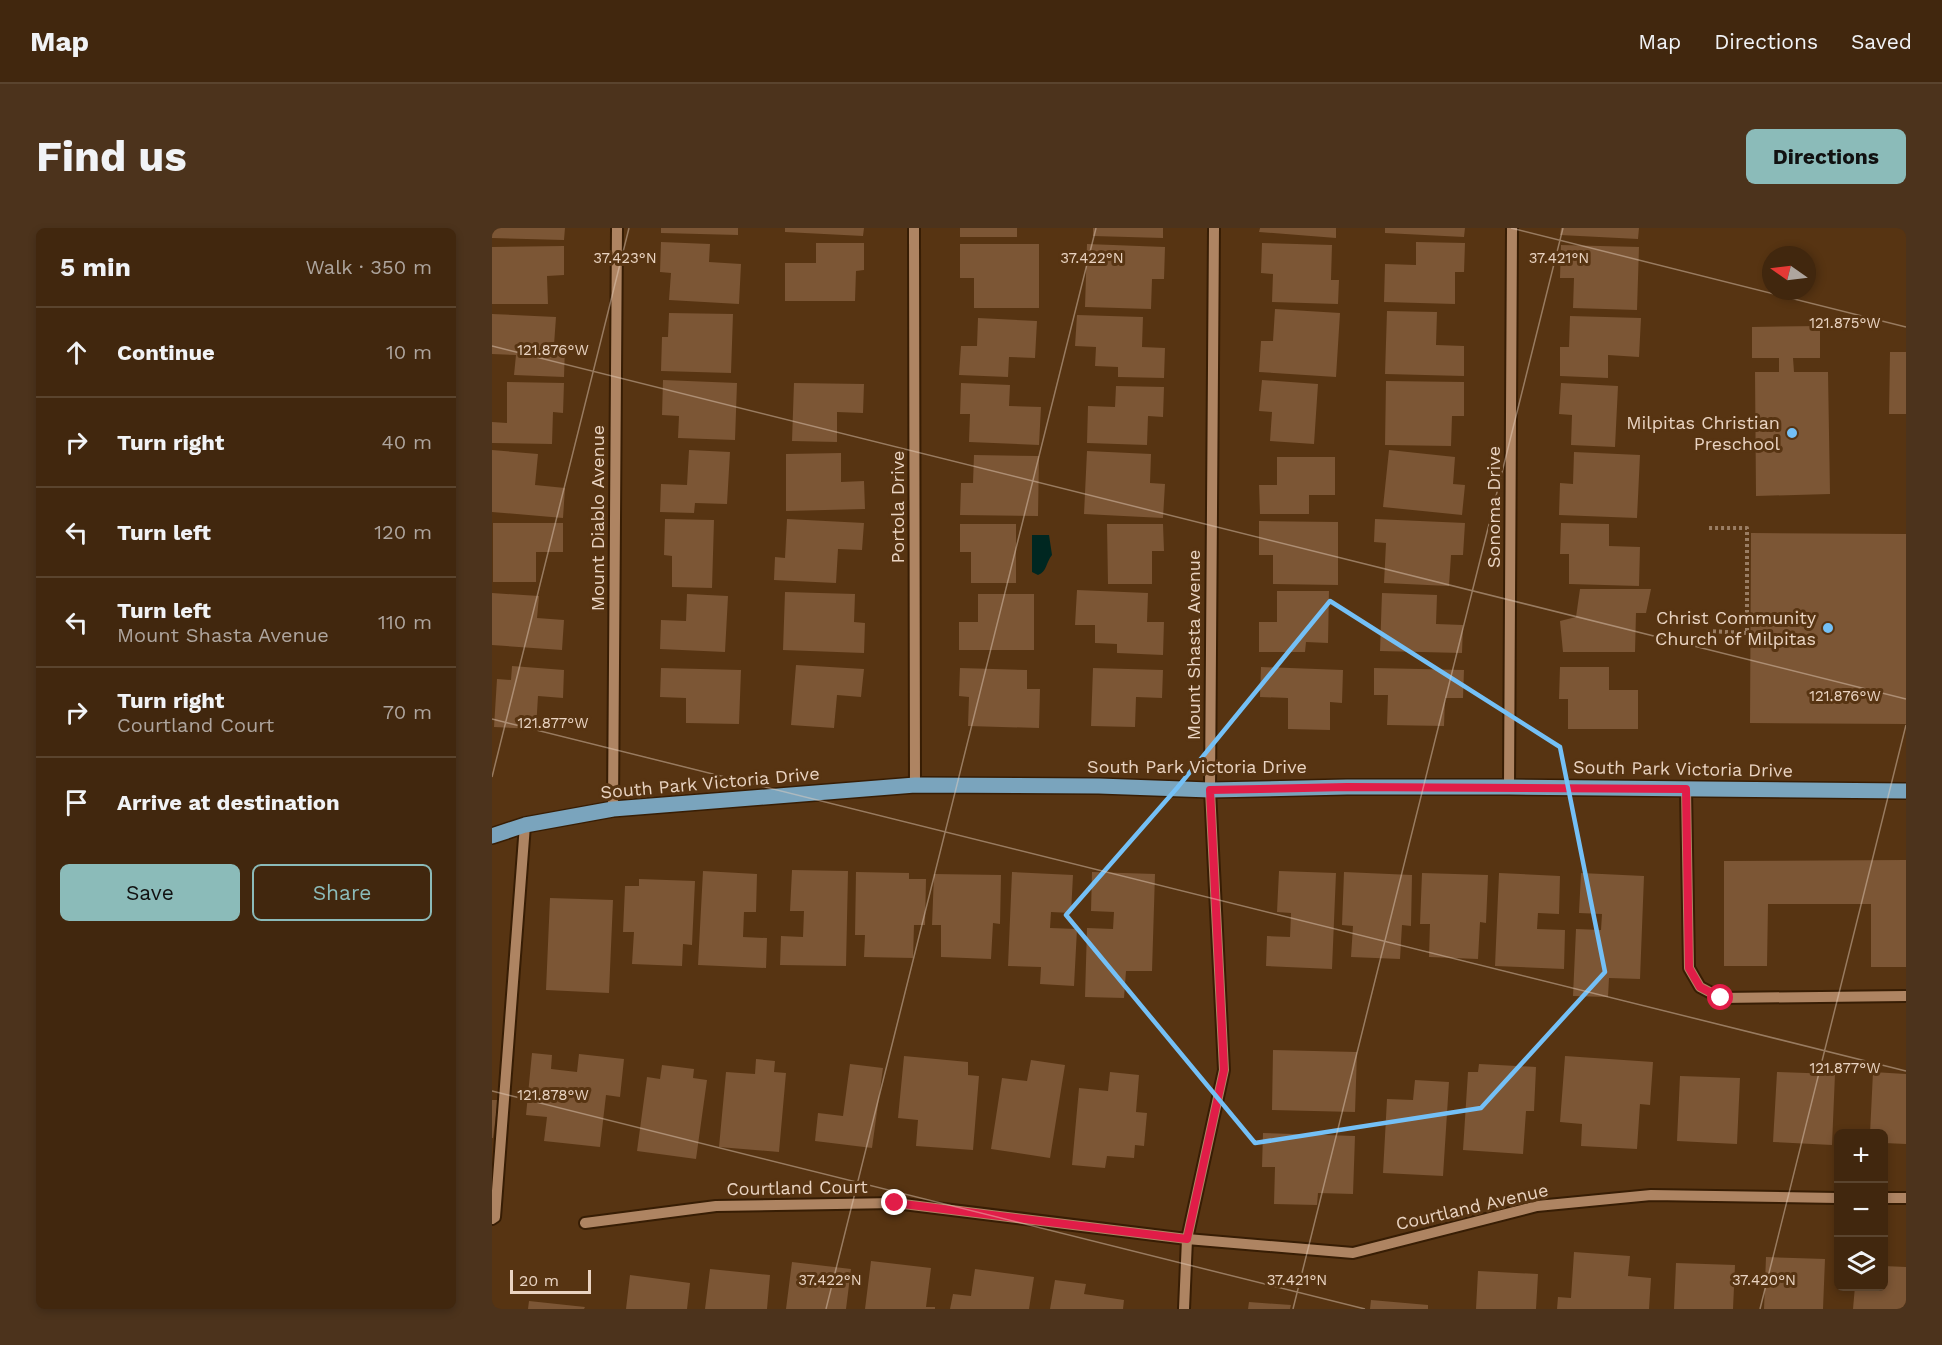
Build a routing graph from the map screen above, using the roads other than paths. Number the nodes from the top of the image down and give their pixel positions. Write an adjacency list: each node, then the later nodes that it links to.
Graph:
1 (616, 228): 10 (street, Mount Diablo Avenue)
2 (914, 228): 5 (street, Portola Drive)
3 (1214, 228): 8 (street, Mount Shasta Avenue)
4 (1512, 228): 6 (street, Sonoma Drive)
5 (915, 785): 8 (main road, South Park Victoria Drive); 10 (main road, South Park Victoria Drive)
6 (1509, 787): 7 (main road, South Park Victoria Drive); 8 (main road, South Park Victoria Drive)
7 (1686, 789): 9 (main road, South Park Victoria Drive); 13 (street)
8 (1210, 790): 19 (street, Mount Shasta Avenue)
9 (1906, 791)
10 (613, 809): 11 (main road, South Park Victoria Drive)
11 (525, 825): 12 (main road, South Park Victoria Drive); 17 (street)
12 (492, 836)
13 (1906, 996)
14 (1834, 1198): 19 (street, Courtland Avenue)
15 (1888, 1198): 16 (street)
16 (1906, 1198)
17 (492, 1219)
18 (585, 1223): 19 (street, Courtland Court)
19 (1187, 1239): 20 (street, Mount Shasta Avenue)
20 (1184, 1309)

